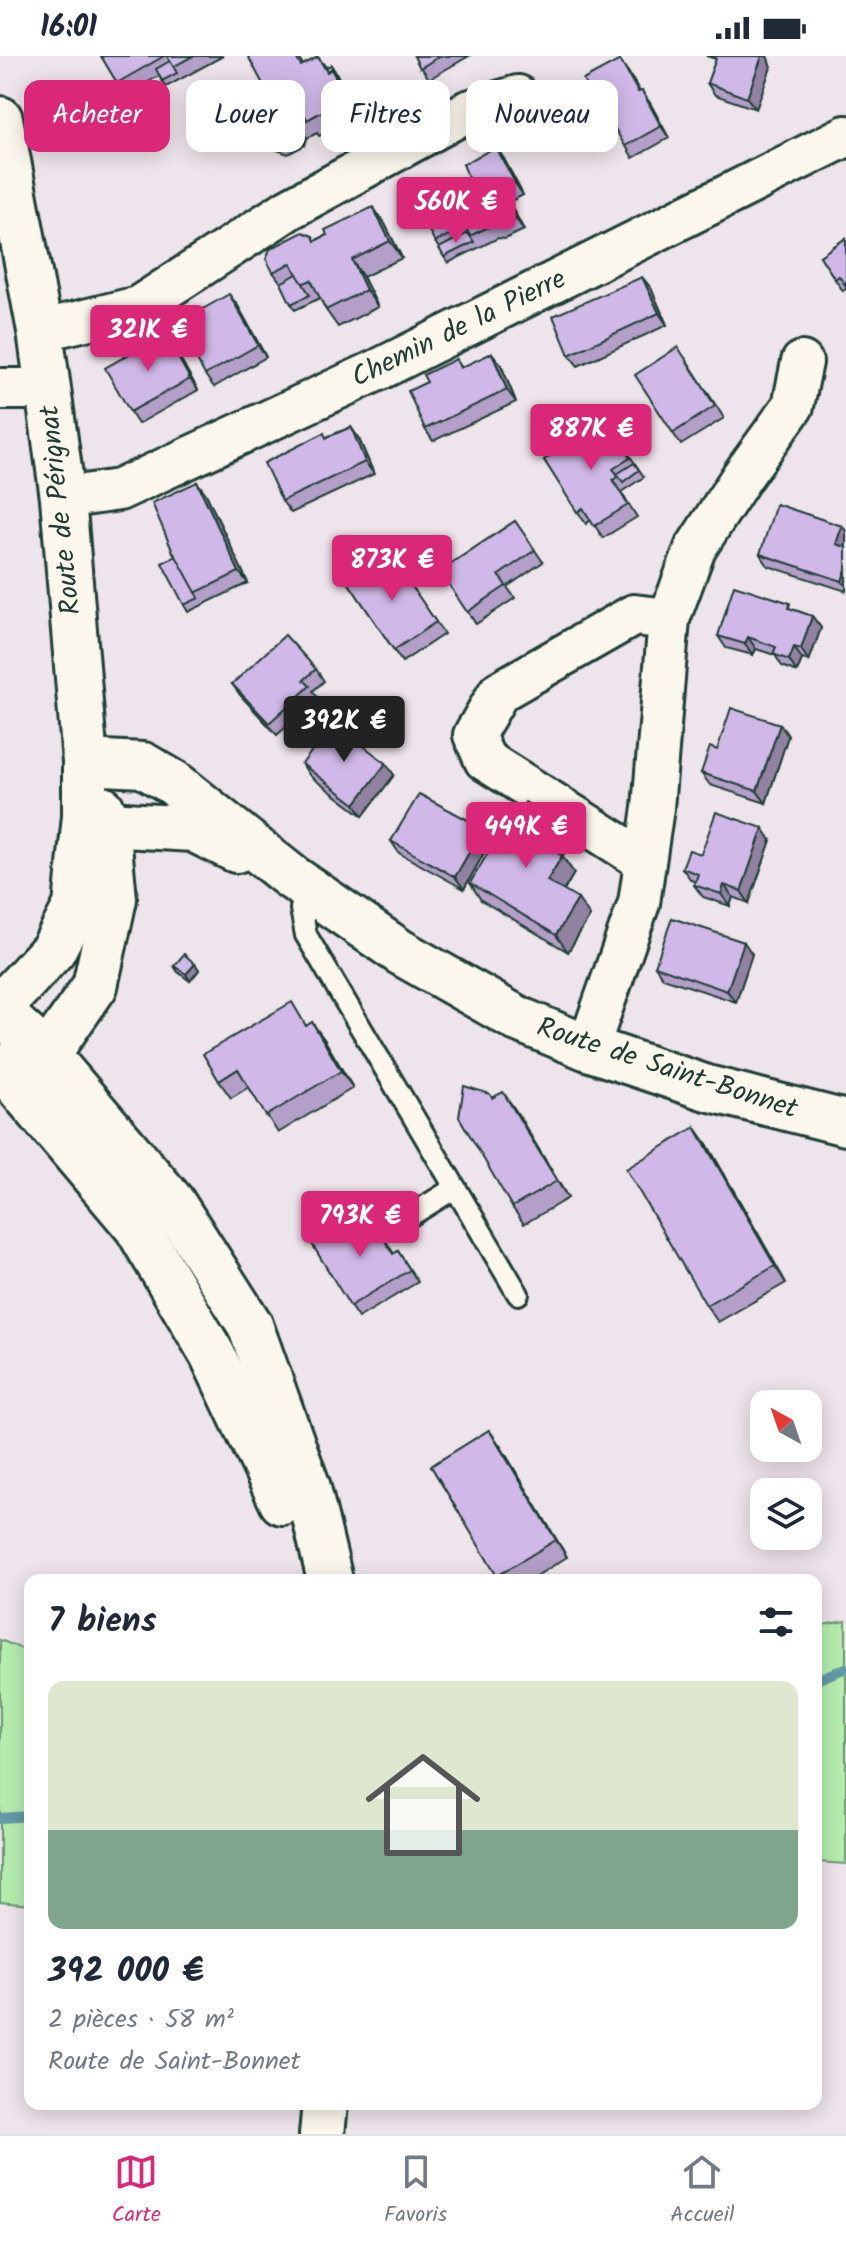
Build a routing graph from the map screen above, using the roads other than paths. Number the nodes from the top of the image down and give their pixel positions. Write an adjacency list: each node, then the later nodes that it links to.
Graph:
1 (466, 112): 5 (street)
2 (0, 119): 4 (street, Route de Pérignat)
3 (846, 136): 9 (street, Chemin de la Pierre)
4 (5, 181): 5 (street, Route de Pérignat)
5 (40, 331): 8 (street, Route de Pérignat)
6 (802, 362): 10 (street)
7 (0, 389): 8 (street)
8 (48, 389): 9 (street, Route de Pérignat)
9 (63, 498): 11 (street, Route de Pérignat)
10 (669, 619): 13 (street); 13 (street)
11 (85, 762): 12 (street, Route de Pérignat); 14 (street, Route de Saint-Bonnet)
12 (96, 820): 14 (street, Route de Saint-Bonnet); 15 (street); 17 (street)
13 (645, 861): 16 (street)
14 (299, 882): 16 (street, Route de Saint-Bonnet); 19 (lane)
15 (0, 1011): 17 (street)
16 (588, 1048): 18 (street, Route de Saint-Bonnet)
17 (18, 1055): 22 (street); 23 (street)
18 (846, 1123)
19 (455, 1188): 20 (lane); 21 (lane)
20 (408, 1217)
21 (518, 1294)
22 (299, 1574)
23 (329, 1574)
24 (324, 2110): 25 (street)
25 (322, 2134)

